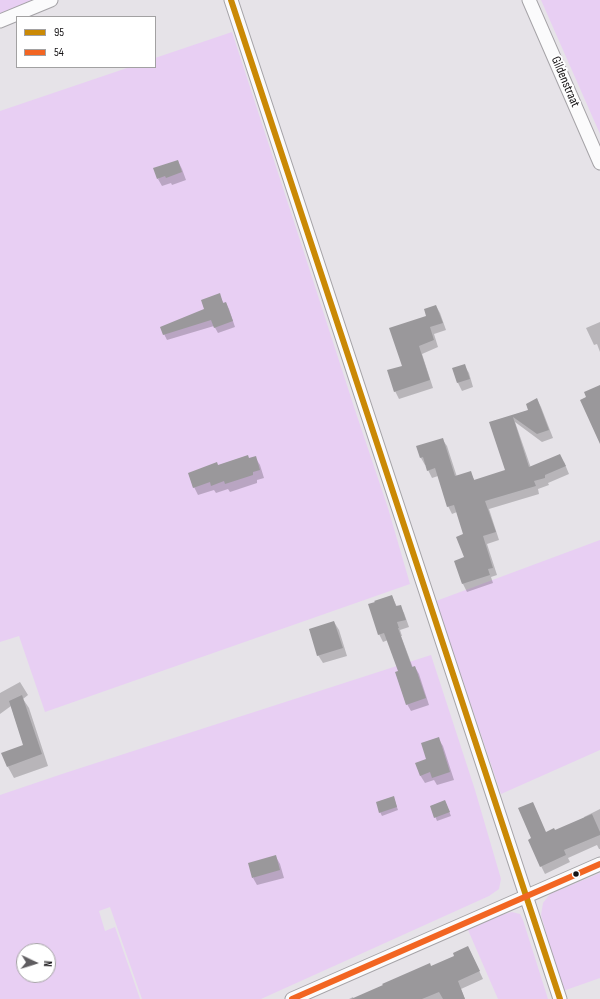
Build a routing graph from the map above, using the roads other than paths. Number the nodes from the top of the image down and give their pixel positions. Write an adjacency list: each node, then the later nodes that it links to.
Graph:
1 (51, 0): 4 (street)
2 (232, 0): 7 (street)
3 (529, 0): 5 (street, Gildenstraat)
4 (0, 21)
5 (600, 163)
6 (600, 864): 7 (street)
7 (526, 897): 8 (street); 9 (street)
8 (292, 999)
9 (560, 999)

